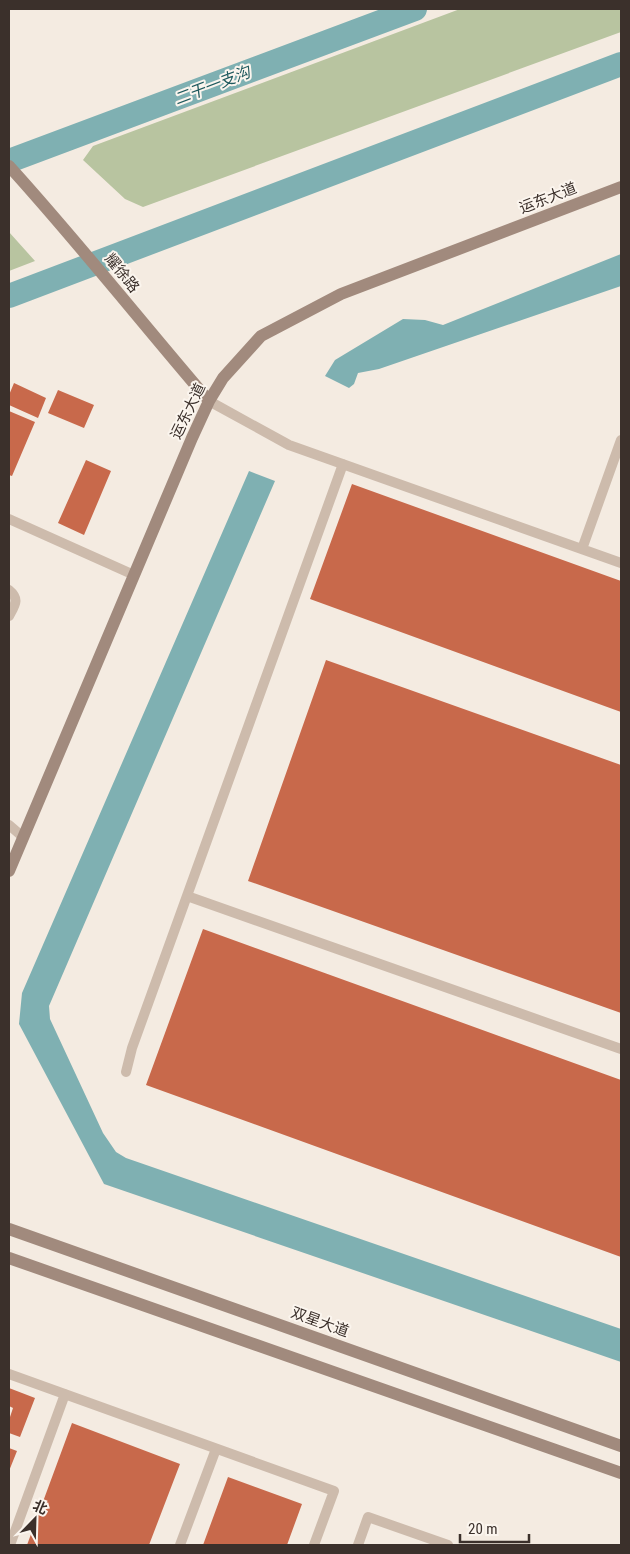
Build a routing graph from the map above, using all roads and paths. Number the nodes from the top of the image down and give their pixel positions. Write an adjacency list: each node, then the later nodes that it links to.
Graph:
1 (9, 166): 3 (street, 耀徐路)
2 (621, 187): 3 (street, 运东大道)
3 (209, 401): 5 (lane); 9 (street, 运东大道)
4 (621, 440): 7 (lane)
5 (343, 464): 7 (lane); 15 (lane)
6 (9, 518): 9 (lane)
7 (582, 549): 8 (lane)
8 (621, 563)
9 (134, 575): 13 (street, 运东大道)
10 (9, 590): 11 (lane)
11 (9, 616)
12 (9, 825): 13 (lane)
13 (23, 837): 14 (street, 运东大道)
14 (9, 871)
15 (187, 896): 16 (lane); 17 (lane)
16 (621, 1049)
17 (126, 1072)
18 (9, 1229): 22 (street, 双星大道)
19 (9, 1258): 24 (street)
20 (9, 1374): 21 (lane)
21 (65, 1394): 23 (lane); 25 (lane)
22 (621, 1446)
23 (216, 1449): 26 (lane); 27 (lane)
24 (621, 1473)
25 (10, 1545)
26 (180, 1545)
27 (314, 1545)
28 (358, 1545): 29 (lane)
29 (448, 1545)

